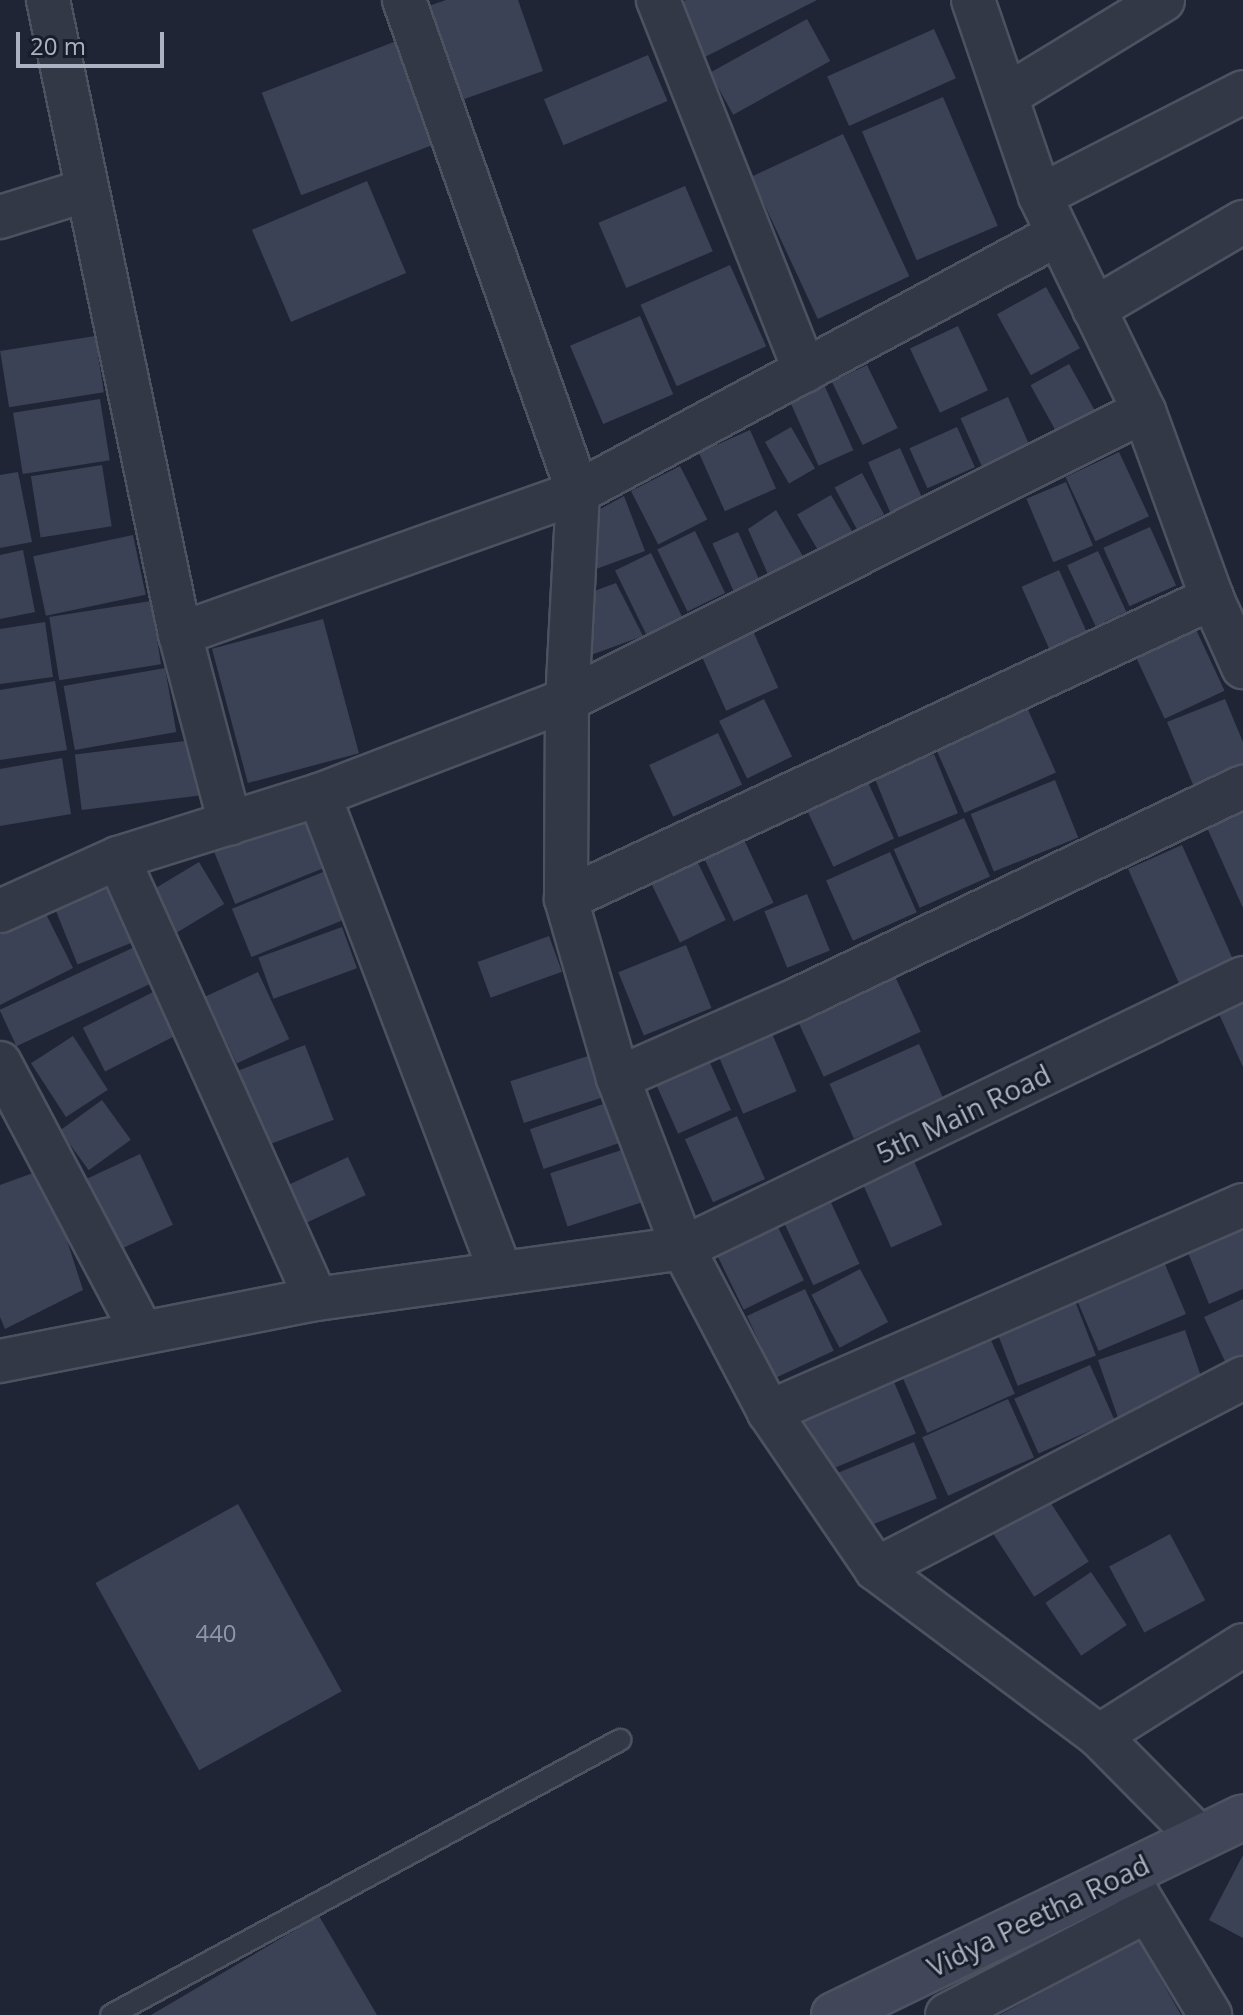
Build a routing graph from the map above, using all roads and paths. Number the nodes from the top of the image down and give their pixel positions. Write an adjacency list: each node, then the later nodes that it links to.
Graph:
1 (48, 0): 8 (street)
2 (404, 0): 16 (street)
3 (658, 0): 14 (street)
4 (973, 0): 7 (street)
5 (1163, 0): 7 (street)
6 (1243, 92): 9 (street)
7 (1006, 96): 9 (street)
8 (87, 190): 10 (street); 18 (street)
9 (1040, 196): 12 (street)
10 (0, 217)
11 (1243, 222): 13 (street)
12 (1057, 235): 13 (street); 14 (street)
13 (1094, 309): 15 (street)
14 (805, 371): 16 (street)
15 (1144, 411): 17 (street); 20 (street)
16 (578, 492): 18 (street); 20 (street)
17 (1227, 616): 19 (street); 25 (street)
18 (180, 634): 23 (street)
19 (1243, 667)
20 (567, 700): 22 (street); 25 (street)
21 (1243, 787): 29 (street)
22 (319, 795): 23 (street); 32 (street)
23 (230, 823): 24 (street)
24 (118, 858): 26 (street); 33 (street)
25 (566, 899): 29 (street)
26 (2, 900)
27 (1243, 978): 31 (street, 5th Main Road)
28 (0, 1063): 34 (street)
29 (618, 1078): 31 (street)
30 (1243, 1205): 37 (street)
31 (683, 1248): 32 (street, 5th Main Road); 37 (street)
32 (501, 1273): 33 (street, 5th Main Road)
33 (316, 1299): 34 (street, 5th Main Road)
34 (141, 1330): 35 (street, 5th Main Road)
35 (0, 1361)
36 (1243, 1378): 38 (street)
37 (769, 1412): 38 (street)
38 (876, 1569): 40 (street)
39 (1243, 1645): 40 (street)
40 (1099, 1736): 43 (street)
41 (620, 1740): 46 (lane)
42 (1243, 1817): 43 (street, Vidya Peetha Road)
43 (1198, 1836): 44 (street, Vidya Peetha Road)
44 (1124, 1872): 45 (street); 47 (street, Vidya Peetha Road)
45 (1147, 1911): 48 (street); 49 (street)
46 (111, 2015)
47 (834, 2015)
48 (947, 2015)
49 (1210, 2015)

